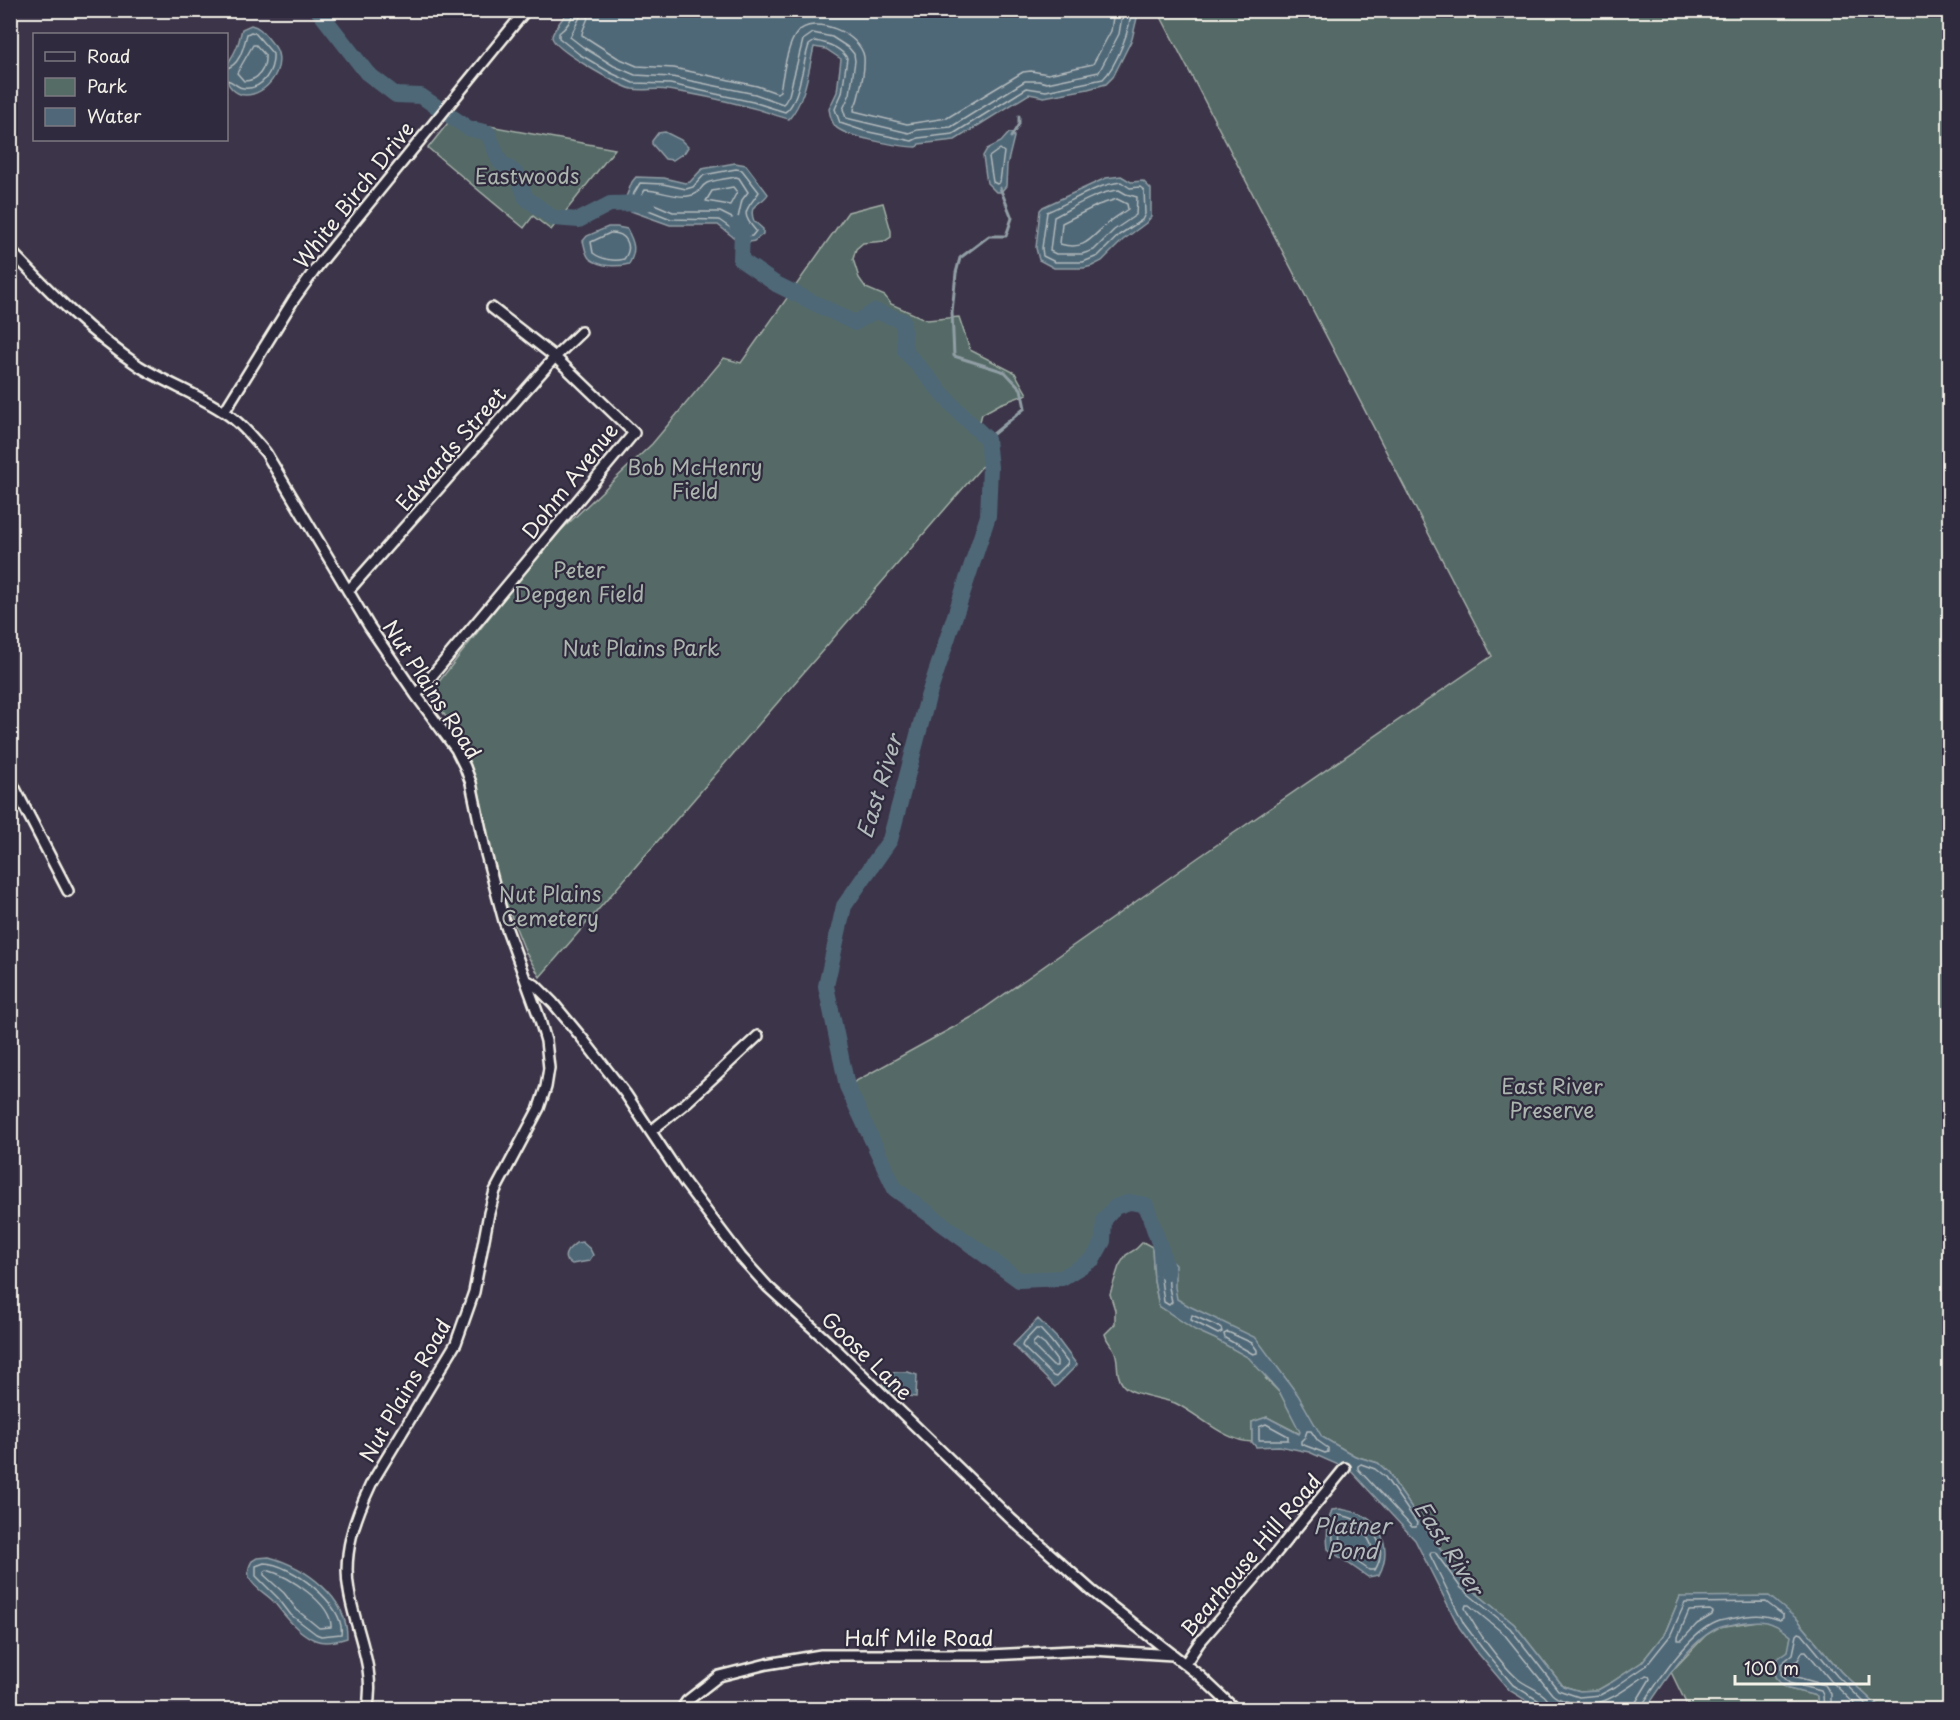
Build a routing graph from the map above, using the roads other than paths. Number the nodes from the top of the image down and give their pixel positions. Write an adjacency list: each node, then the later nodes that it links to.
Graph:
1 (526, 10): 6 (street, White Birch Drive)
2 (10, 250): 6 (street, Nut Plains Road)
3 (492, 308): 5 (street, Dohm Avenue)
4 (581, 332): 5 (street, Edwards Street)
5 (555, 357): 7 (street, Edwards Street); 8 (street, Dohm Avenue)
6 (224, 412): 7 (street, Nut Plains Road)
7 (348, 591): 8 (street, Nut Plains Road)
8 (416, 695): 11 (street, Nut Plains Road)
9 (10, 779): 10 (street)
10 (68, 891)
11 (526, 980): 13 (street, Goose Lane); 17 (street, Nut Plains Road)
12 (758, 1036): 13 (street)
13 (651, 1131): 15 (street, Goose Lane)
14 (1345, 1468): 16 (street, Bearhouse Hill Road)
15 (1173, 1655): 16 (street, Goose Lane); 18 (street, Half Mile Road)
16 (1185, 1664): 19 (street, Goose Lane)
17 (367, 1710)
18 (681, 1710)
19 (1236, 1710)

